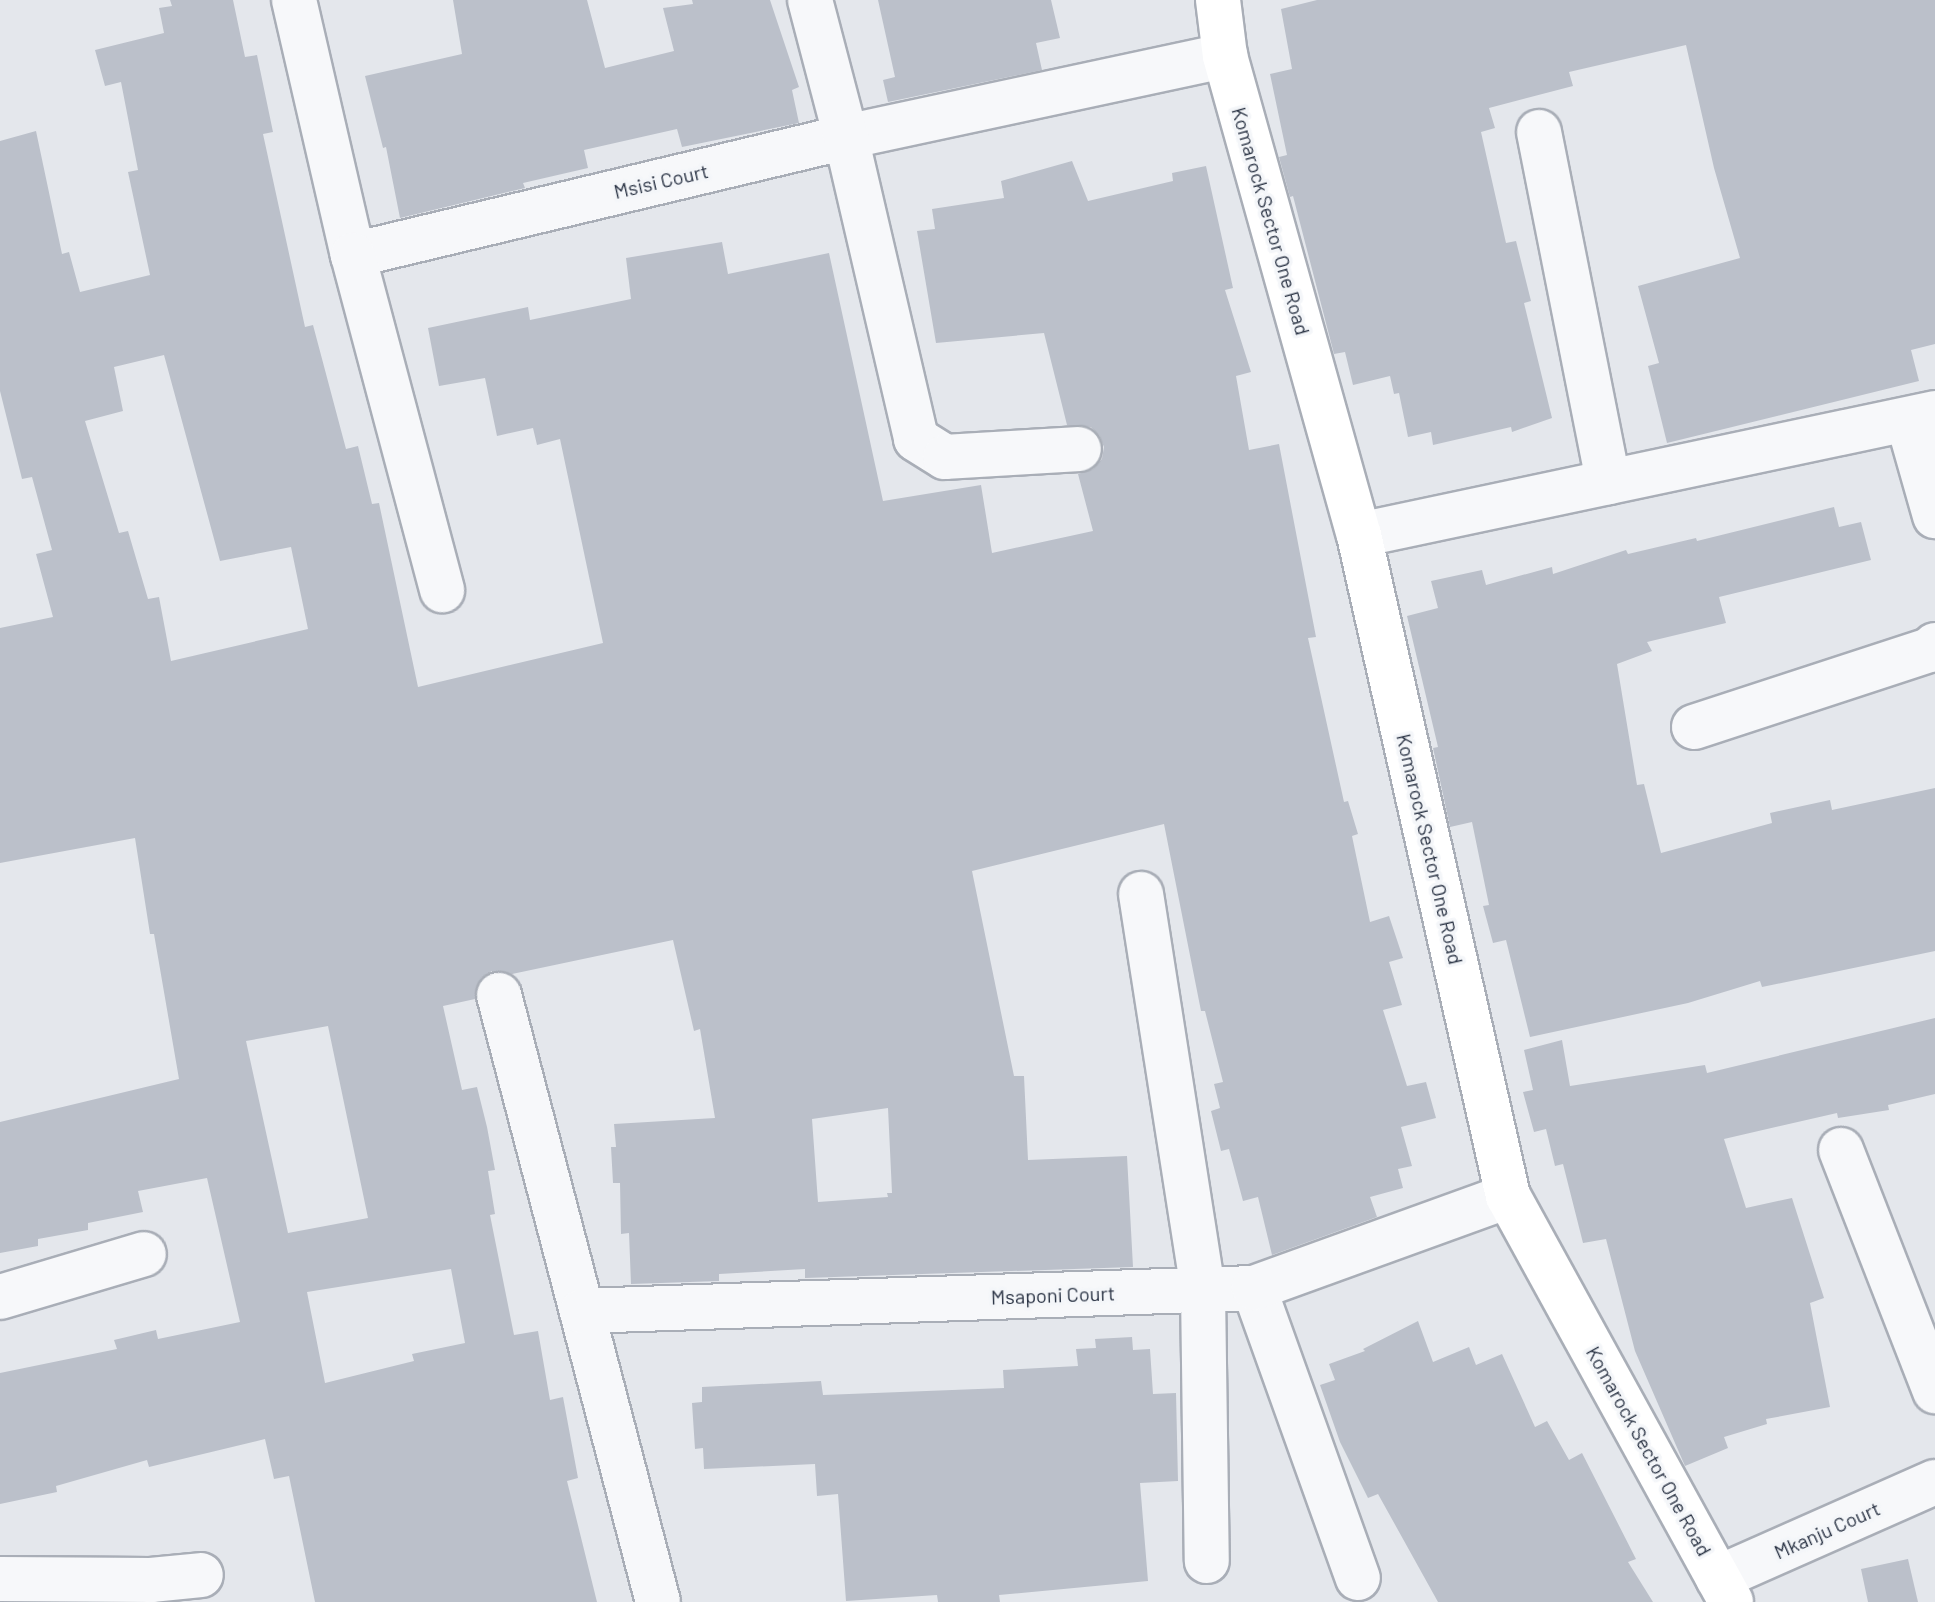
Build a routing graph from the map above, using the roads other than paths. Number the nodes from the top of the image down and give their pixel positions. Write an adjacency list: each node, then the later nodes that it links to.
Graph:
1 (294, 0): 7 (street)
2 (810, 0): 6 (street)
3 (1218, 0): 4 (main road, Komarock Sector One Road)
4 (1225, 56): 6 (street, Msisi Court); 12 (main road, Komarock Sector One Road)
5 (1539, 132): 10 (street)
6 (846, 137): 7 (street, Msisi Court); 9 (street)
7 (353, 255): 13 (street)
8 (1921, 417): 10 (street); 11 (street)
9 (1079, 449)
10 (1608, 482): 12 (street)
11 (1935, 516)
12 (1359, 535): 19 (main road, Komarock Sector One Road)
13 (442, 590)
14 (1935, 645): 15 (street)
15 (1694, 727)
16 (1141, 894): 22 (street)
17 (499, 995): 24 (street)
18 (1841, 1150): 25 (street)
19 (1508, 1196): 21 (street, Msaponi Court); 31 (main road, Komarock Sector One Road)
20 (144, 1254): 23 (street)
21 (1254, 1288): 22 (street, Msaponi Court); 29 (street)
22 (1203, 1291): 24 (street, Msaponi Court); 27 (street)
23 (0, 1297)
24 (582, 1311): 32 (street)
25 (1935, 1391)
26 (1935, 1482): 31 (street, Mkanju Court)
27 (1207, 1561)
28 (201, 1575): 30 (street)
29 (1358, 1578)
30 (0, 1579)
31 (1724, 1590)
32 (658, 1602)

